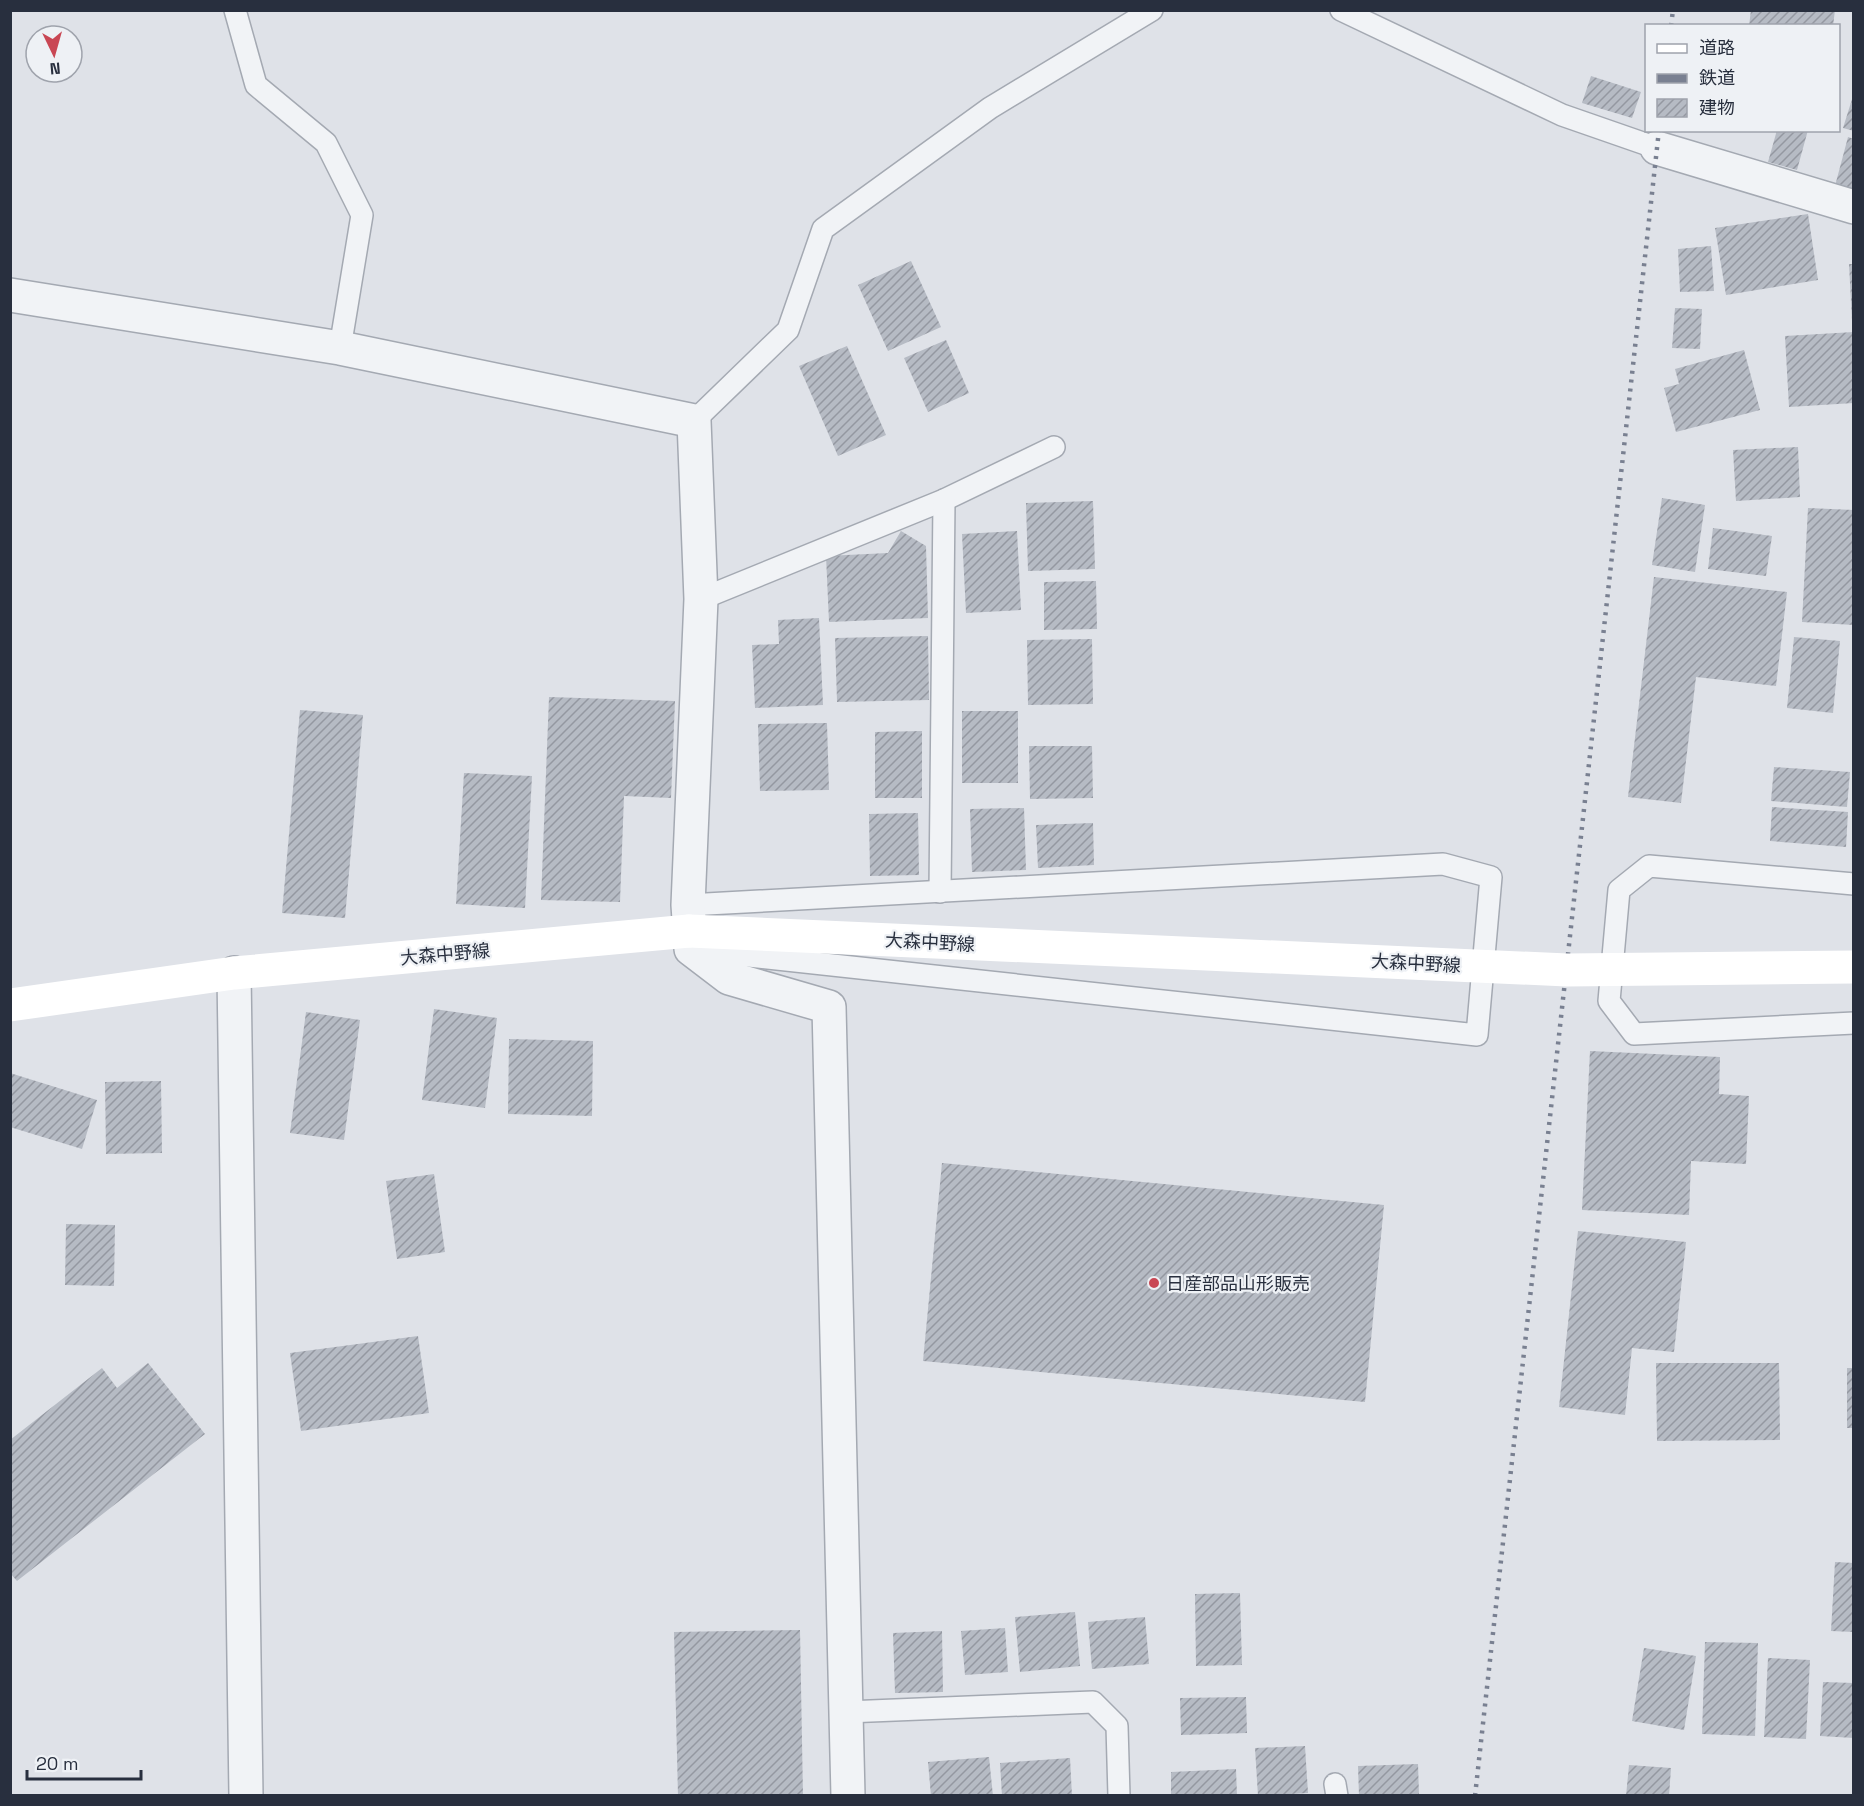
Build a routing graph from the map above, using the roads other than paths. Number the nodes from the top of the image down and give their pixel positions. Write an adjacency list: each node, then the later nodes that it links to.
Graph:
1 (235, 10): 7 (lane)
2 (1152, 10): 8 (lane)
3 (1341, 10): 4 (lane)
4 (1657, 148): 5 (street)
5 (1854, 207)
6 (10, 295): 7 (street)
7 (340, 348): 8 (street)
8 (693, 421): 11 (street)
9 (1054, 447): 10 (lane)
10 (944, 500): 11 (lane); 13 (lane)
11 (701, 599): 14 (street)
12 (1854, 884): 18 (lane)
13 (940, 892): 14 (lane); 14 (lane)
14 (689, 929): 15 (main road, 大森中野線, bridge); 16 (main road, 大森中野線); 19 (street)
15 (1854, 967)
16 (234, 973): 17 (main road, 大森中野線); 20 (street)
17 (10, 1005)
18 (1854, 1023)
19 (846, 1712): 21 (street); 22 (lane)
20 (246, 1796)
21 (848, 1796)
22 (1119, 1796)

